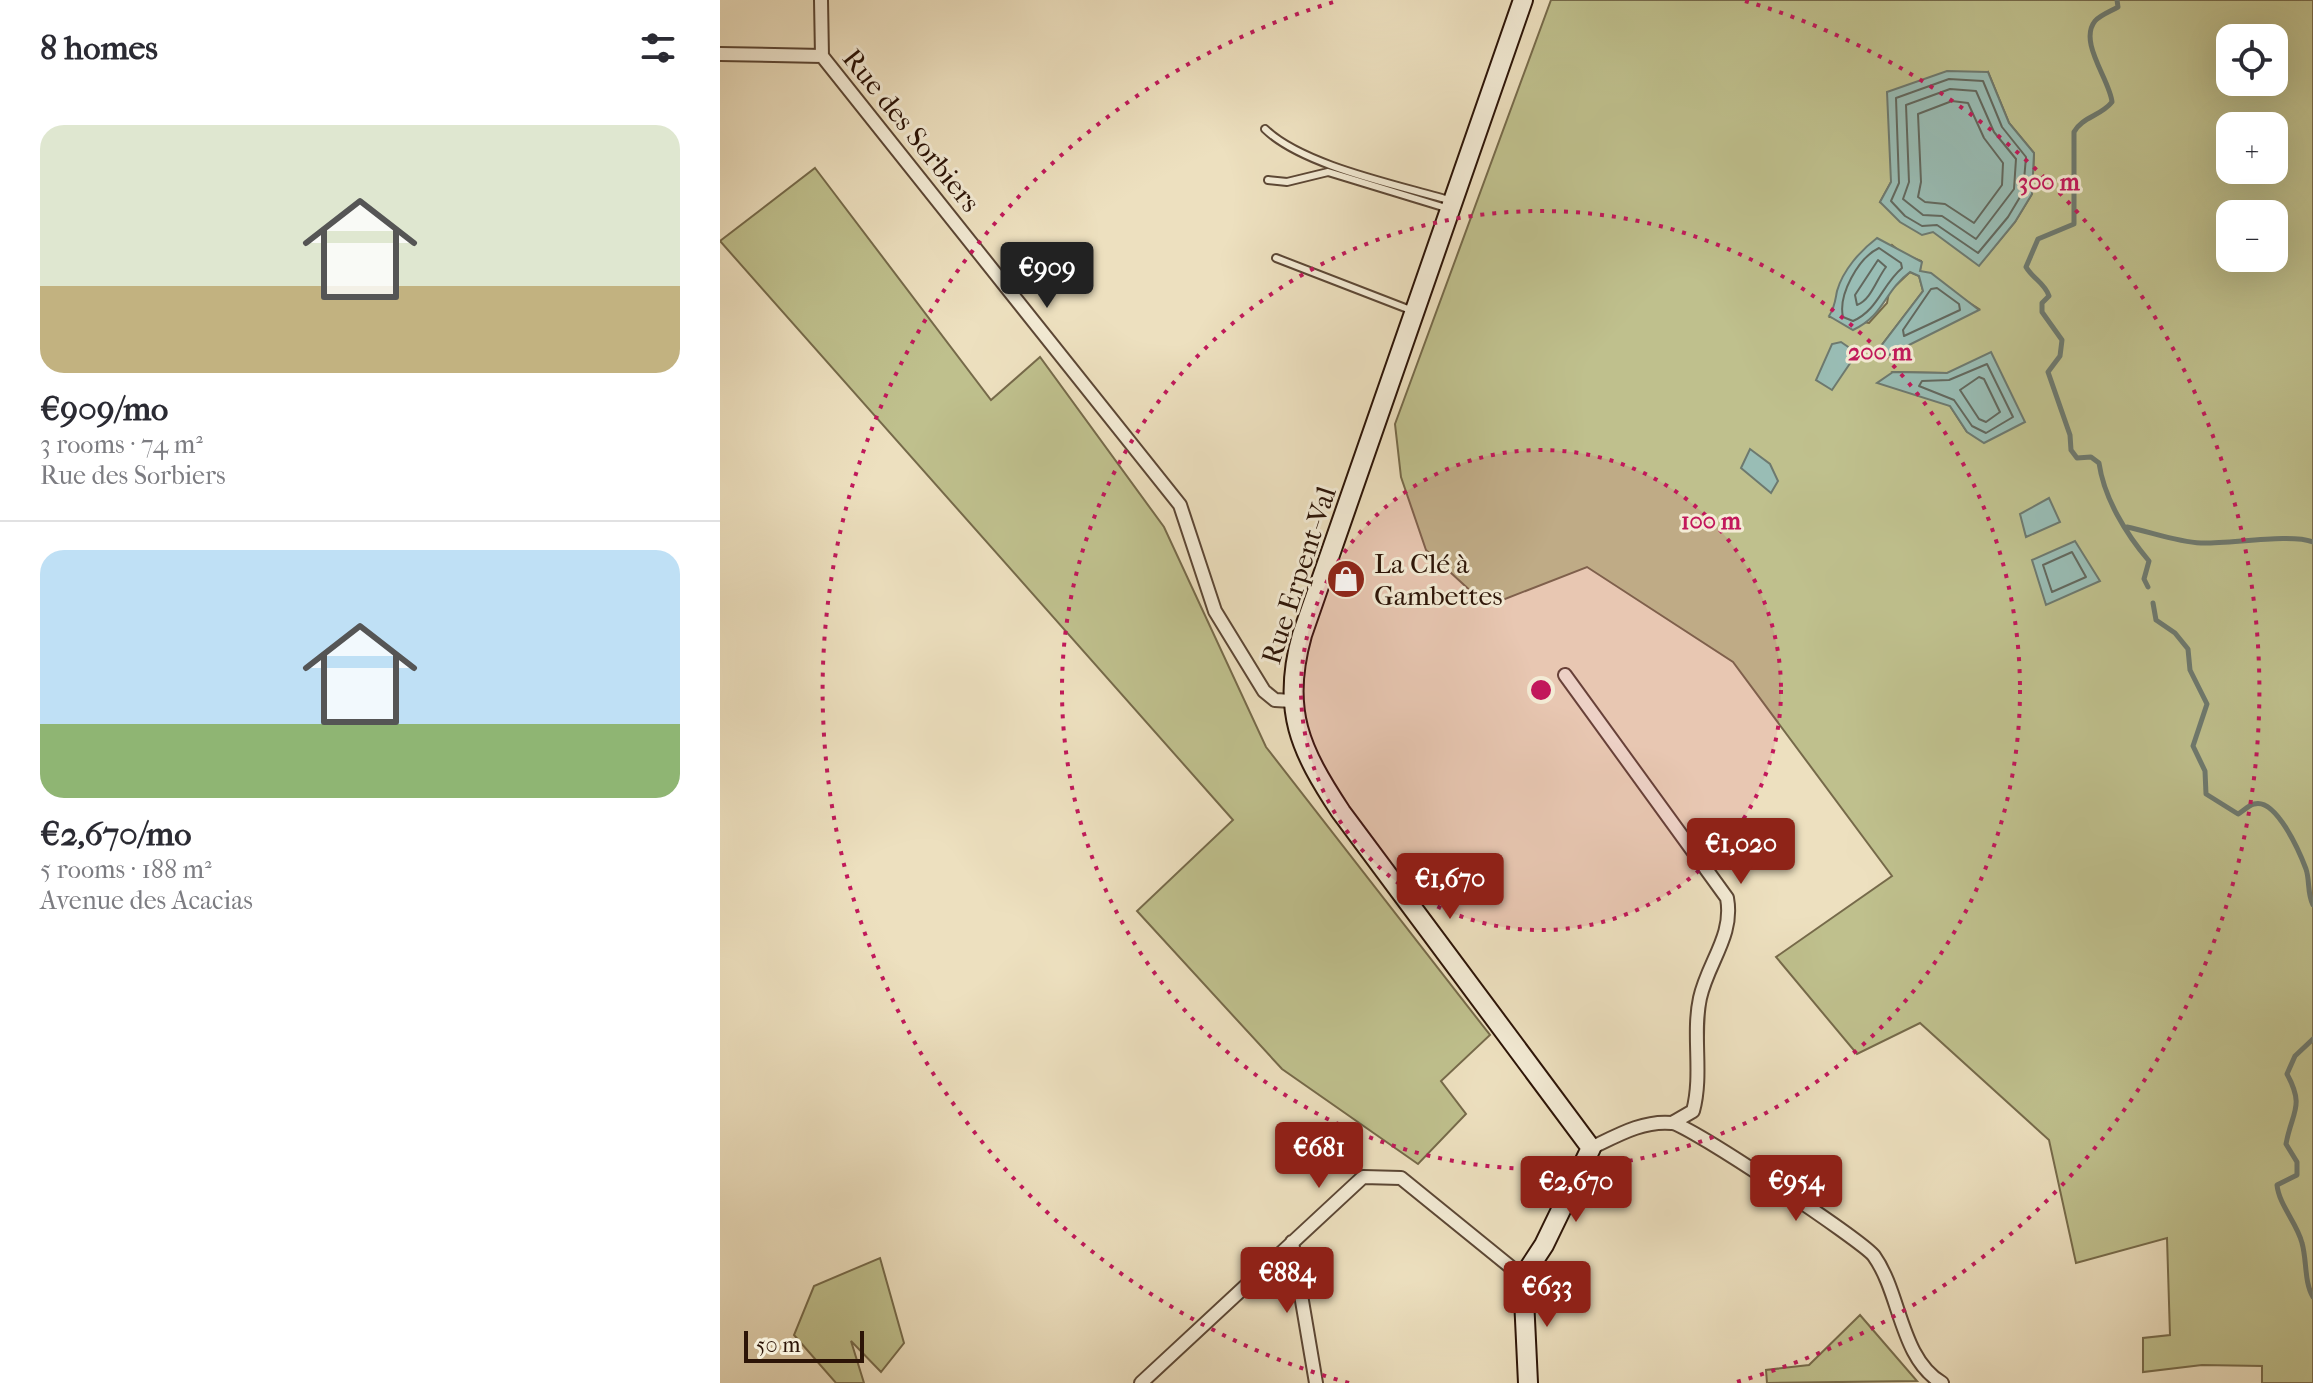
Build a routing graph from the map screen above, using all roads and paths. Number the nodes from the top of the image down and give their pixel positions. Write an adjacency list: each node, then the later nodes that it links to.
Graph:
1 (821, 0): 4 (street)
2 (1523, 0): 7 (street, Rue Erpent-Val)
3 (720, 54): 4 (street, Rue des Sorbiers)
4 (822, 56): 11 (street, Rue des Sorbiers)
5 (1265, 129): 7 (lane)
6 (1268, 180): 7 (lane)
7 (1454, 206): 9 (street, Rue Erpent-Val)
8 (1276, 258): 9 (lane)
9 (1417, 312): 11 (street, Rue Erpent-Val)
10 (1565, 675): 12 (street)
11 (1292, 701): 13 (street, Rue Erpent-Val)
12 (1674, 1122): 13 (street); 19 (street)
13 (1591, 1148): 15 (street)
14 (1292, 1242): 15 (street); 16 (street); 17 (street)
15 (1523, 1277): 18 (street)
16 (1141, 1383)
17 (1316, 1383)
18 (1528, 1383)
19 (1941, 1383)

